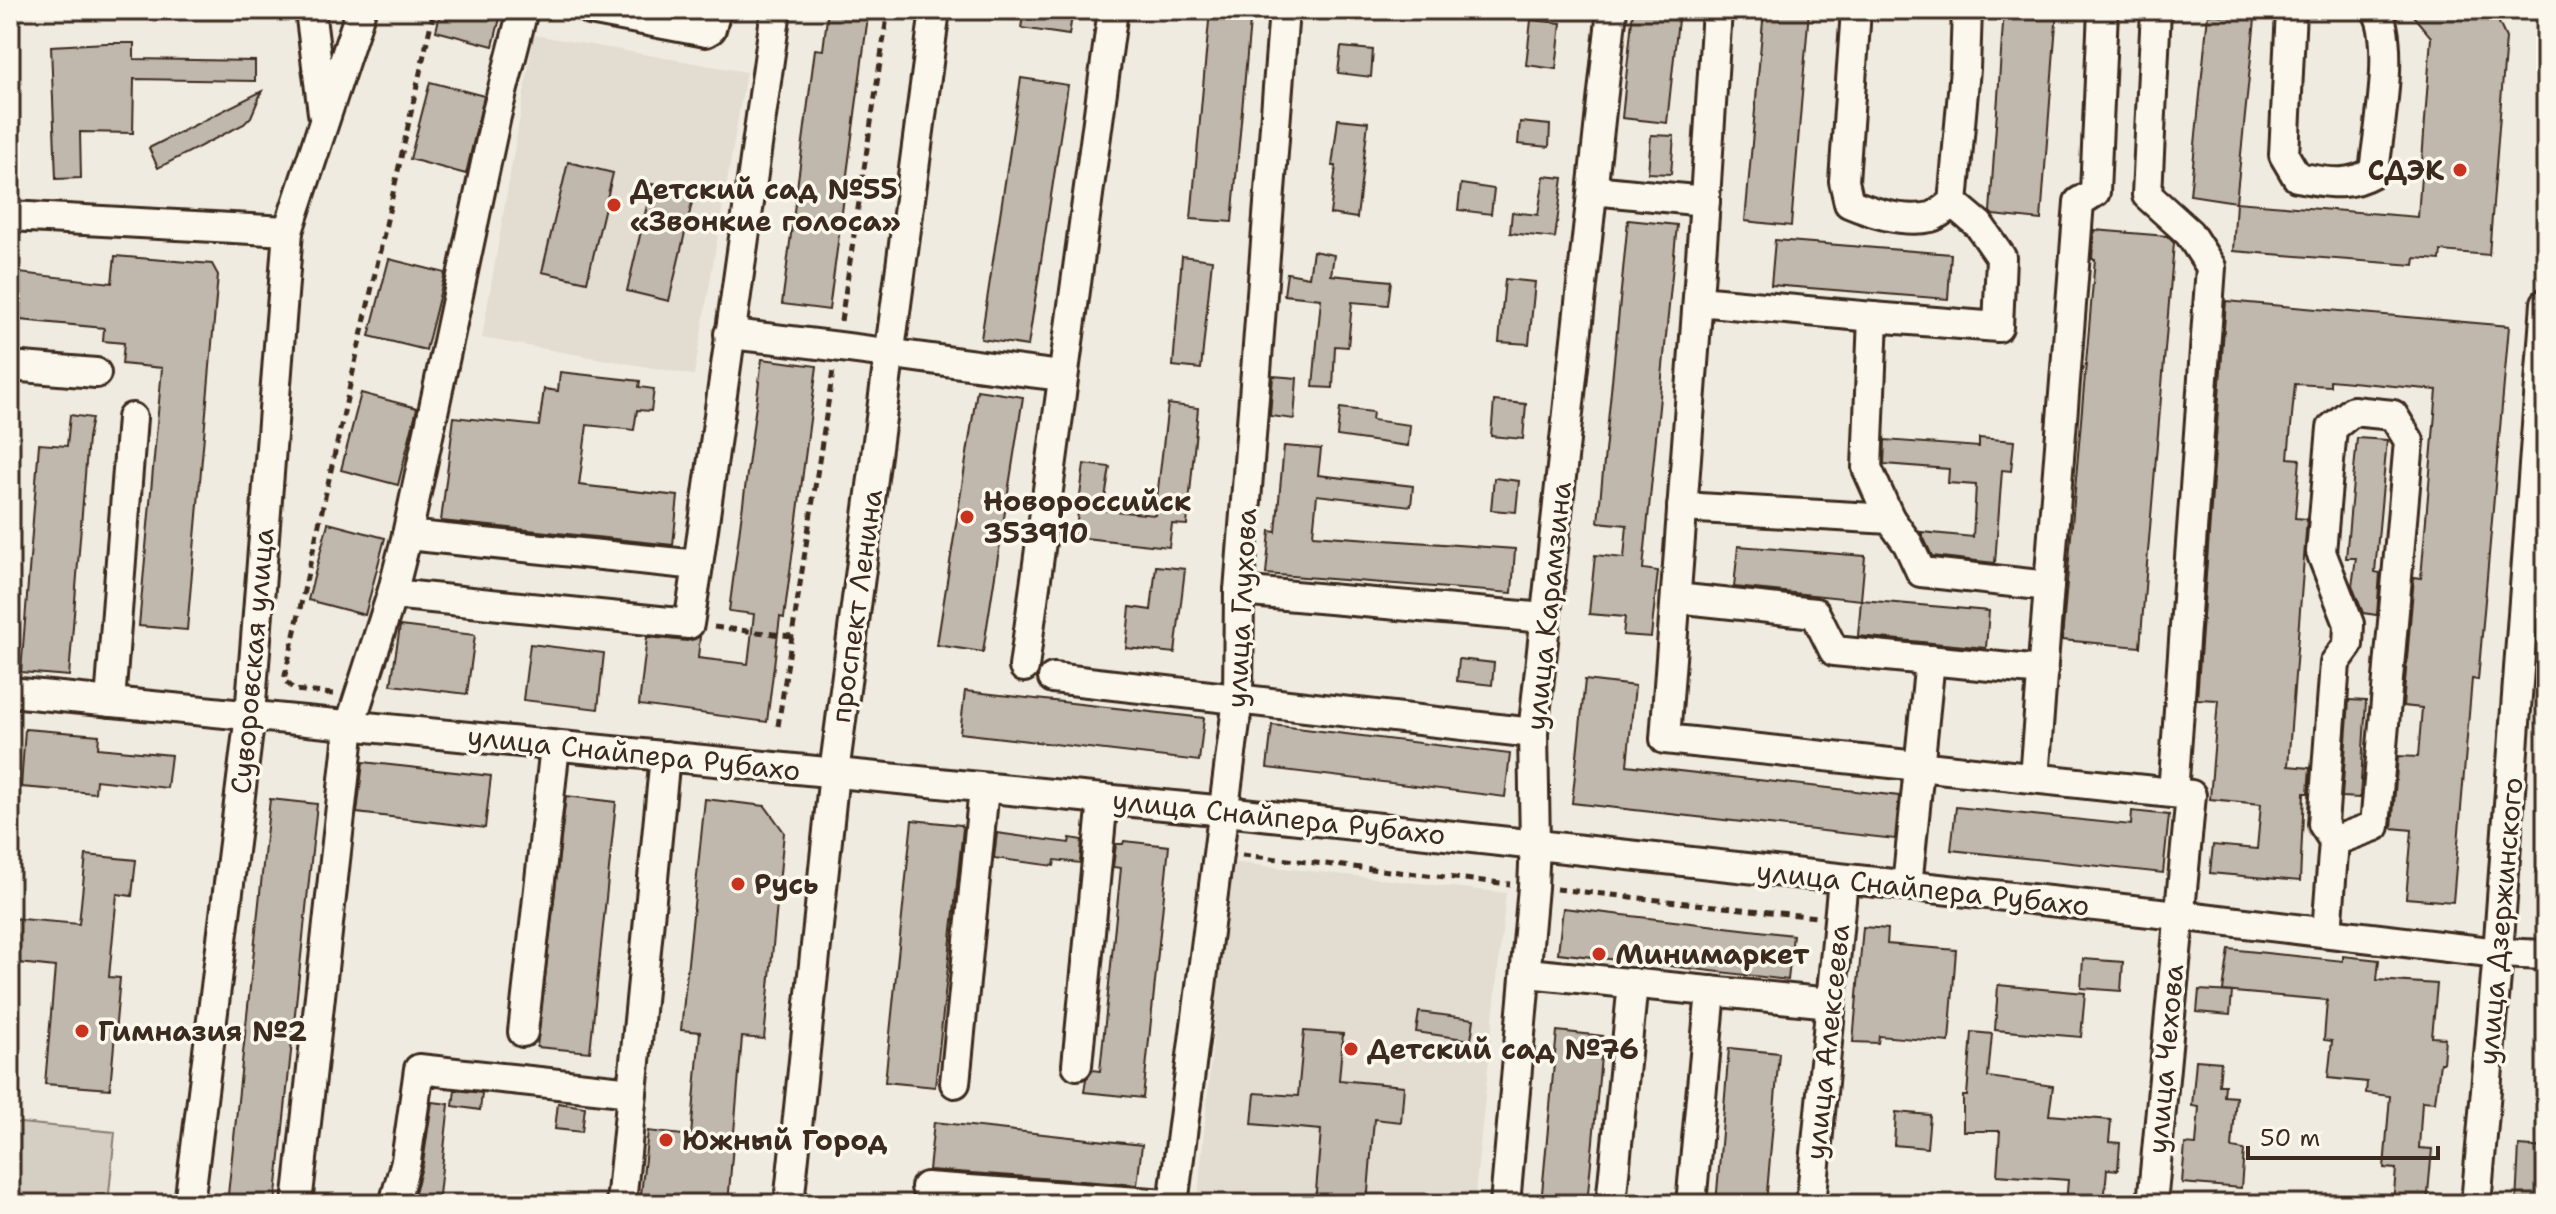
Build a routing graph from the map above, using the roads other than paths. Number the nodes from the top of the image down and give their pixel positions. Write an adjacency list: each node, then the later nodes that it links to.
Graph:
1 (310, 10): 18 (street, Суворовская улица)
2 (361, 10): 18 (street, Суворовская улица)
3 (523, 10): 35 (street)
4 (590, 10): 5 (street)
5 (716, 10)
6 (776, 10): 27 (street)
7 (935, 10): 28 (street, проспект Ленина)
8 (1113, 10): 31 (street)
9 (1284, 10): 38 (street, улица Глухова)
10 (1612, 10): 19 (street, улица Карамзина)
11 (1717, 10): 20 (street)
12 (1856, 10): 21 (street)
13 (1967, 10): 21 (street)
14 (2103, 10): 37 (street)
15 (2156, 10): 58 (street)
16 (2291, 10): 17 (street)
17 (2376, 10)
18 (324, 122): 23 (street, Суворовская улица)
19 (1593, 190): 20 (street); 41 (street, улица Карамзина)
20 (1705, 201): 24 (street)
21 (1953, 203): 26 (street)
22 (10, 216): 23 (street)
23 (288, 231): 49 (street, Суворовская улица)
24 (1698, 301): 26 (street); 33 (street)
25 (2546, 303): 67 (street, улица Дзержинского)
26 (1873, 317): 34 (street)
27 (729, 334): 28 (street); 36 (street)
28 (889, 355): 31 (street); 55 (street, проспект Ленина)
29 (10, 366): 30 (street)
30 (96, 373)
31 (1063, 376): 43 (street)
32 (132, 418): 48 (street)
33 (1682, 507): 34 (street); 40 (street)
34 (1890, 519): 37 (street)
35 (407, 535): 36 (street); 39 (street)
36 (698, 565): 39 (street)
37 (2049, 586): 44 (street)
38 (1239, 591): 41 (street); 47 (street, улица Глухова)
39 (392, 594): 50 (street)
40 (1676, 598): 42 (street); 54 (street)
41 (1545, 618): 51 (street, улица Карамзина)
42 (1930, 660): 44 (street); 54 (street)
43 (1024, 667)
44 (2043, 671): 56 (street)
45 (1053, 678): 47 (street)
46 (10, 692): 48 (street, улица Снайпера Рубахо)
47 (1238, 699): 51 (street); 60 (street, улица Глухова)
48 (110, 702): 49 (street, улица Снайпера Рубахо)
49 (250, 715): 50 (street, улица Снайпера Рубахо); 78 (street, Суворовская улица)
50 (350, 725): 52 (street, улица Снайпера Рубахо); 79 (street)
51 (1533, 733): 62 (street, улица Карамзина)
52 (555, 746): 53 (street, улица Снайпера Рубахо); 73 (street)
53 (665, 756): 55 (street, улица Снайпера Рубахо); 76 (street)
54 (1920, 766): 56 (street); 64 (street)
55 (834, 773): 57 (street, улица Снайпера Рубахо); 82 (street, проспект Ленина)
56 (2034, 778): 58 (street)
57 (984, 788): 59 (street, улица Снайпера Рубахо); 75 (street)
58 (2173, 793): 65 (street, улица Чехова)
59 (1103, 799): 60 (street, улица Снайпера Рубахо); 74 (street)
60 (1225, 811): 62 (street, улица Снайпера Рубахо); 83 (street, улица Глухова)
61 (2334, 841): 61 (street); 66 (street)
62 (1535, 844): 63 (street, улица Снайпера Рубахо); 69 (street, улица Карамзина)
63 (1843, 880): 64 (street, улица Снайпера Рубахо); 72 (street, улица Алексеева)
64 (1907, 886): 65 (street, улица Снайпера Рубахо)
65 (2178, 915): 66 (street, улица Снайпера Рубахо); 88 (street, улица Чехова)
66 (2327, 932): 67 (street, улица Снайпера Рубахо)
67 (2498, 953): 68 (street, улица Снайпера Рубахо); 89 (street, улица Дзержинского)
68 (2546, 955)
69 (1527, 973): 70 (street); 84 (street, улица Карамзина)
70 (1633, 983): 71 (street); 85 (street)
71 (1711, 991): 72 (street); 86 (street)
72 (1831, 1003): 87 (street, улица Алексеева)
73 (523, 1032)
74 (1077, 1065)
75 (955, 1083)
76 (632, 1092): 80 (street); 81 (street)
77 (926, 1187): 83 (street)
78 (189, 1204)
79 (297, 1204)
80 (394, 1204)
81 (621, 1204)
82 (789, 1204)
83 (1170, 1204)
84 (1505, 1204)
85 (1611, 1204)
86 (1691, 1204)
87 (1811, 1204)
88 (2152, 1204)
89 (2476, 1204)

